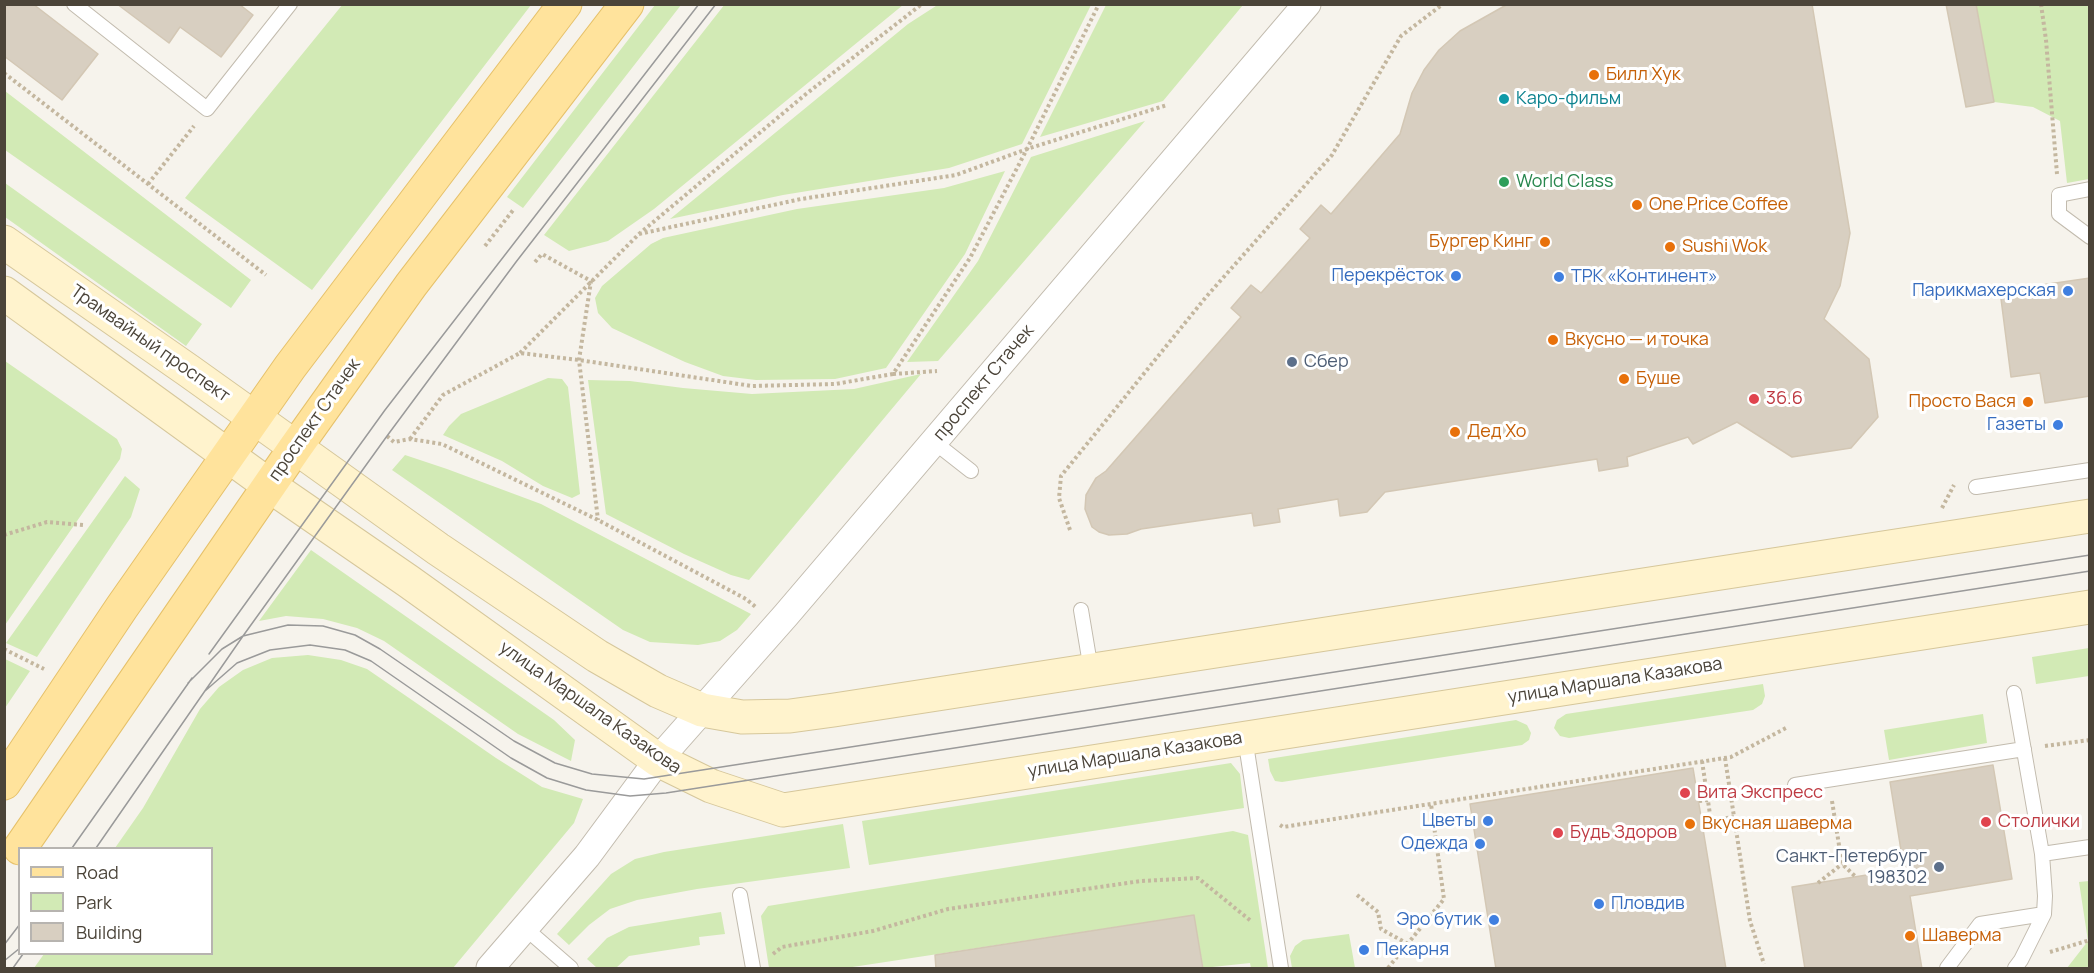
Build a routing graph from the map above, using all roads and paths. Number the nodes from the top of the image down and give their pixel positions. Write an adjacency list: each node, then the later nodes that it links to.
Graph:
1 (74, 4): 12 (lane)
2 (290, 4): 12 (lane)
3 (566, 4): 28 (main road)
4 (627, 4): 32 (main road, проспект Стачек)
5 (922, 4): 17 (path)
6 (1098, 4): 13 (path)
7 (1307, 4): 31 (street, проспект Стачек)
8 (1443, 4): 43 (path)
9 (2041, 4): 16 (path)
10 (4, 73): 14 (path)
11 (1167, 105): 13 (path)
12 (207, 109): 14 (path)
13 (1027, 149): 17 (path); 27 (path)
14 (148, 184): 21 (path)
15 (2090, 189): 16 (lane)
16 (2059, 195): 18 (lane)
17 (639, 234): 22 (path)
18 (2090, 237)
19 (4, 242): 28 (street, Трамвайный проспект)
20 (535, 262): 22 (path)
21 (266, 275)
22 (591, 281): 24 (path); 25 (path)
23 (4, 293): 33 (street)
24 (520, 354): 25 (path); 30 (path)
25 (579, 360): 27 (path); 41 (path)
26 (937, 371): 27 (path)
27 (893, 374)
28 (254, 418): 32 (street, Трамвайный проспект); 33 (main road)
29 (387, 436): 30 (path)
30 (410, 439): 41 (path)
31 (934, 442): 35 (lane); 52 (street, проспект Стачек)
32 (295, 448): 37 (main road, проспект Стачек); 52 (street)
33 (228, 454): 37 (street); 61 (main road)
34 (2090, 470): 38 (lane)
35 (971, 471)
36 (1956, 481): 39 (path)
37 (270, 486): 58 (street, улица Маршала Казакова); 70 (main road, проспект Стачек)
38 (1976, 487)
39 (1940, 512)
40 (2090, 516): 50 (street)
41 (598, 520): 45 (path)
42 (83, 525): 44 (path)
43 (1070, 530)
44 (4, 535)
45 (751, 603)
46 (2090, 607): 54 (street, улица Маршала Казакова)
47 (1081, 610): 50 (lane)
48 (4, 649): 49 (path)
49 (45, 669)
50 (1091, 670): 52 (street)
51 (2014, 693): 56 (lane)
52 (702, 710): 58 (street, проспект Стачек)
53 (1786, 729): 57 (path)
54 (1245, 738): 58 (street, улица Маршала Казакова); 66 (lane)
55 (2090, 740): 56 (path)
56 (2024, 748): 60 (lane); 73 (lane)
57 (1725, 758): 59 (path); 67 (path)
58 (658, 760): 81 (street, проспект Стачек)
59 (1702, 761): 63 (path); 65 (path)
60 (1828, 780): 62 (lane); 74 (path)
61 (4, 783)
62 (1795, 785)
63 (1708, 800): 64 (path); 68 (path)
64 (1699, 801)
65 (1431, 804): 66 (path); 84 (path)
66 (1256, 810): 83 (lane)
67 (1734, 817): 68 (path); 86 (path)
68 (1712, 821): 69 (path)
69 (1702, 822)
70 (21, 847)
71 (2090, 847): 73 (lane)
72 (18, 852): 75 (main road, проспект Стачек)
73 (2042, 854): 80 (lane)
74 (1842, 864): 76 (path); 77 (path)
75 (4, 871)
76 (1856, 877)
77 (1818, 883)
78 (740, 895): 90 (lane)
79 (1358, 895): 84 (path)
80 (2044, 914): 87 (lane); 93 (lane)
81 (525, 928): 88 (street, проспект Стачек); 89 (lane)
82 (2090, 940): 87 (path)
83 (1276, 941): 85 (path); 91 (lane)
84 (1408, 944): 92 (path)
85 (768, 959)
86 (1764, 964)
87 (2018, 964)
88 (490, 969)
89 (571, 969)
90 (753, 969)
91 (1281, 969)
92 (1388, 969)
93 (1947, 969)

